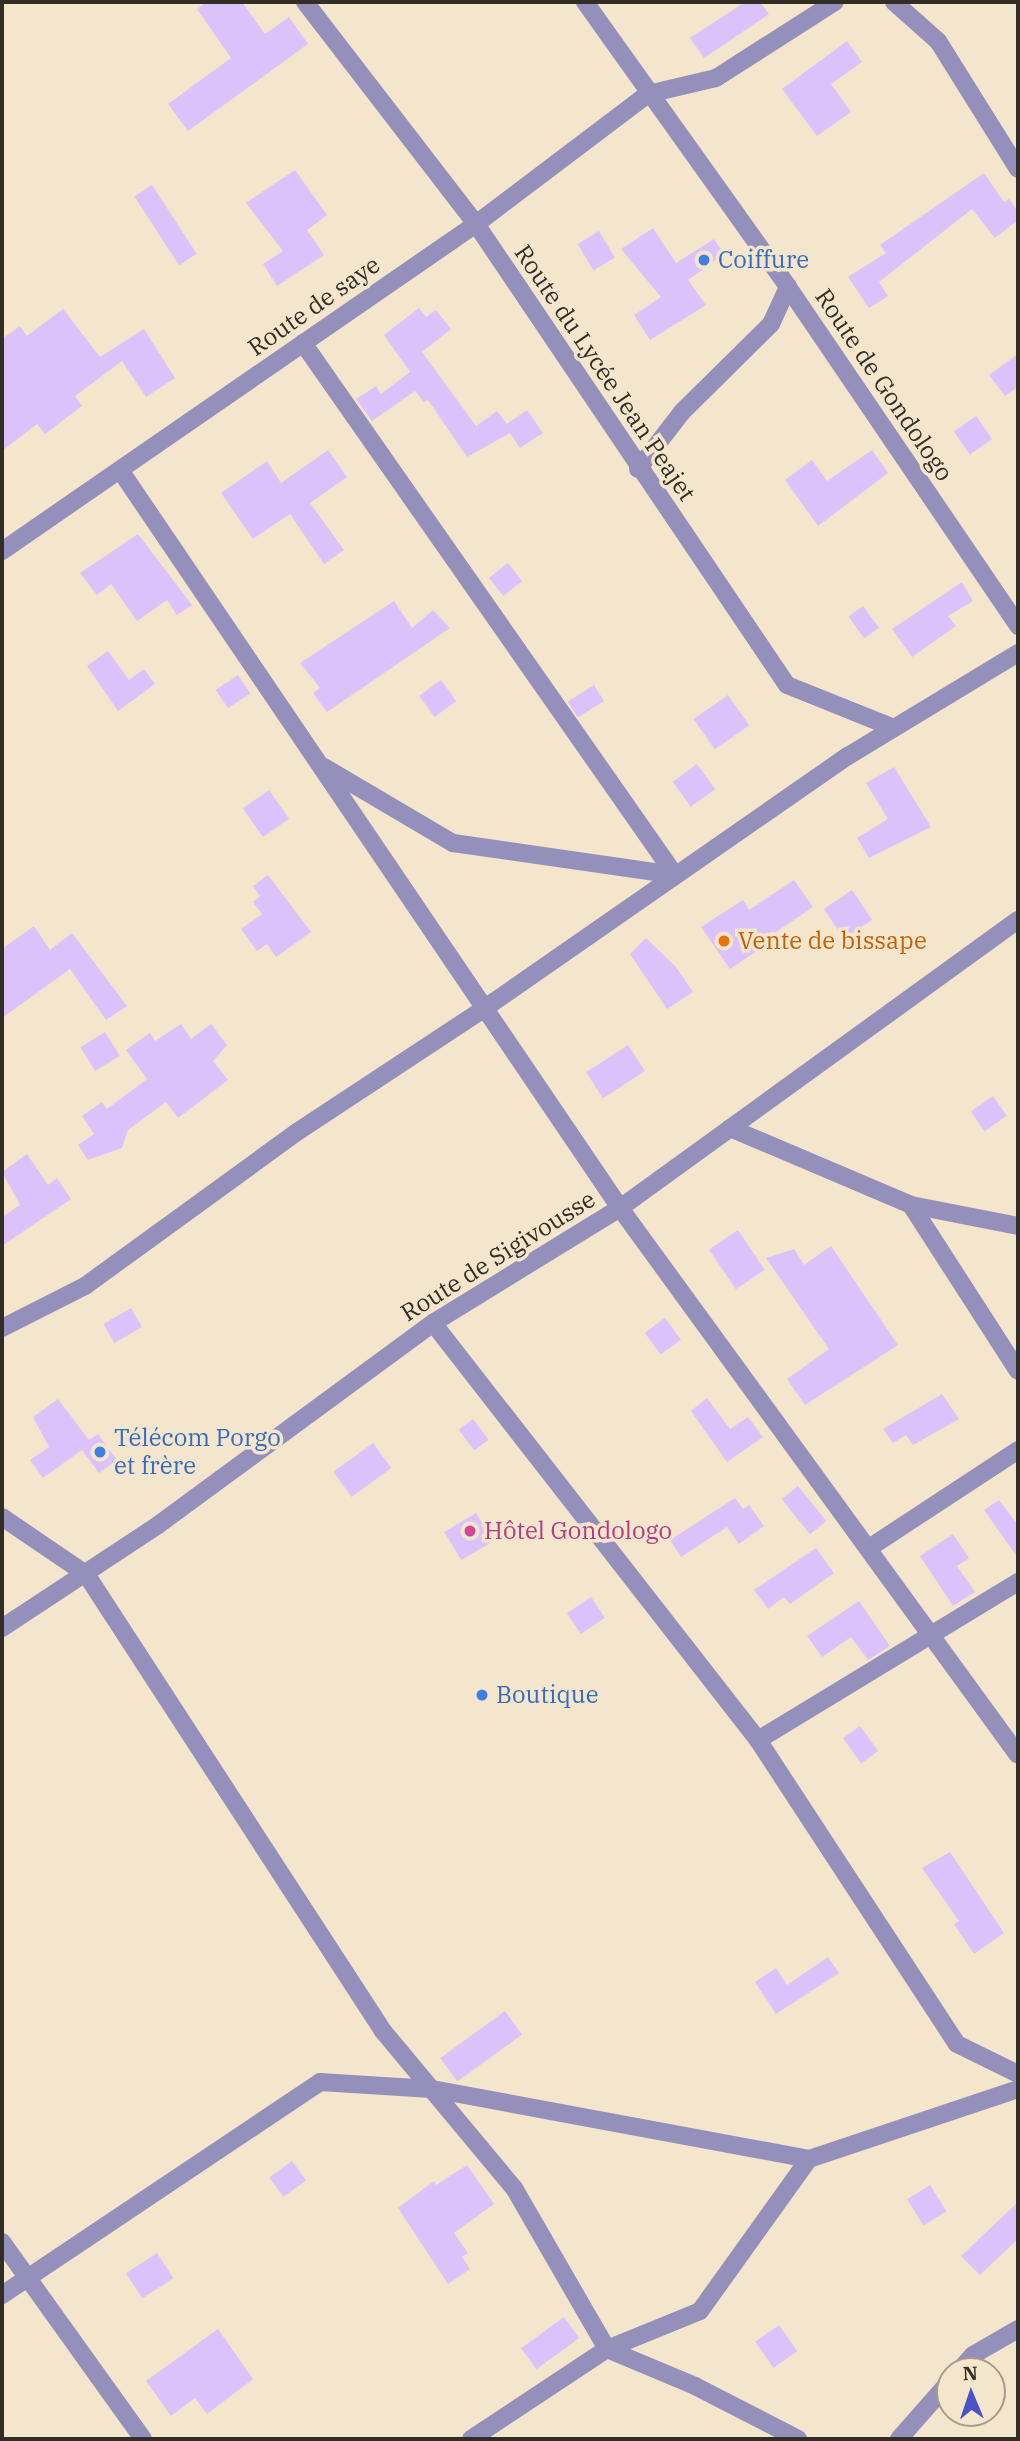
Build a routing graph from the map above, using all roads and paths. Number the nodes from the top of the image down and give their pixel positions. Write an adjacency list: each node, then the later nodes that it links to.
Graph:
1 (305, 2): 7 (street, Route du Lycée Jean Peajet)
2 (585, 2): 5 (street, Route de Gondologo)
3 (835, 2): 5 (street)
4 (894, 2): 6 (street)
5 (648, 94): 7 (street, Route de saye); 8 (street, Route de Gondologo)
6 (1018, 169)
7 (476, 224): 9 (street, Route de saye); 10 (street, Route du Lycée Jean Peajet)
8 (788, 287): 10 (street); 13 (street, Route de Gondologo)
9 (303, 343): 11 (street, Route de saye); 17 (street)
10 (638, 469): 15 (street, Route du Lycée Jean Peajet)
11 (120, 470): 12 (street, Route de saye); 16 (street)
12 (2, 551)
13 (1018, 626)
14 (1018, 653): 15 (street)
15 (894, 728): 17 (street)
16 (319, 764): 17 (street); 19 (street)
17 (675, 875): 19 (street)
18 (1018, 920): 20 (street, Route de Sigivousse)
19 (485, 1008): 22 (street); 25 (street)
20 (730, 1128): 21 (street); 22 (street, Route de Sigivousse)
21 (911, 1205): 23 (street); 26 (street)
22 (620, 1208): 24 (street, Route de Sigivousse); 29 (street)
23 (1018, 1226)
24 (433, 1323): 30 (street, Route de Sigivousse); 34 (street)
25 (2, 1328)
26 (1018, 1371)
27 (1018, 1450): 29 (street)
28 (2, 1517): 30 (street)
29 (869, 1548): 33 (street)
30 (86, 1574): 32 (street, Route de Sigivousse); 37 (street)
31 (1018, 1582): 33 (street)
32 (2, 1628)
33 (933, 1637): 34 (street); 35 (street)
34 (758, 1740): 36 (street)
35 (1018, 1755)
36 (1018, 2074)
37 (432, 2089): 39 (street); 41 (street); 44 (street)
38 (1018, 2089): 39 (street)
39 (809, 2159): 44 (street)
40 (2, 2242): 41 (street)
41 (25, 2276): 42 (street); 47 (street)
42 (2, 2295)
43 (1018, 2329): 45 (street)
44 (607, 2349): 48 (street); 49 (street)
45 (971, 2357)
46 (936, 2397): 50 (street)
47 (143, 2439)
48 (471, 2439)
49 (799, 2439)
50 (900, 2439)

